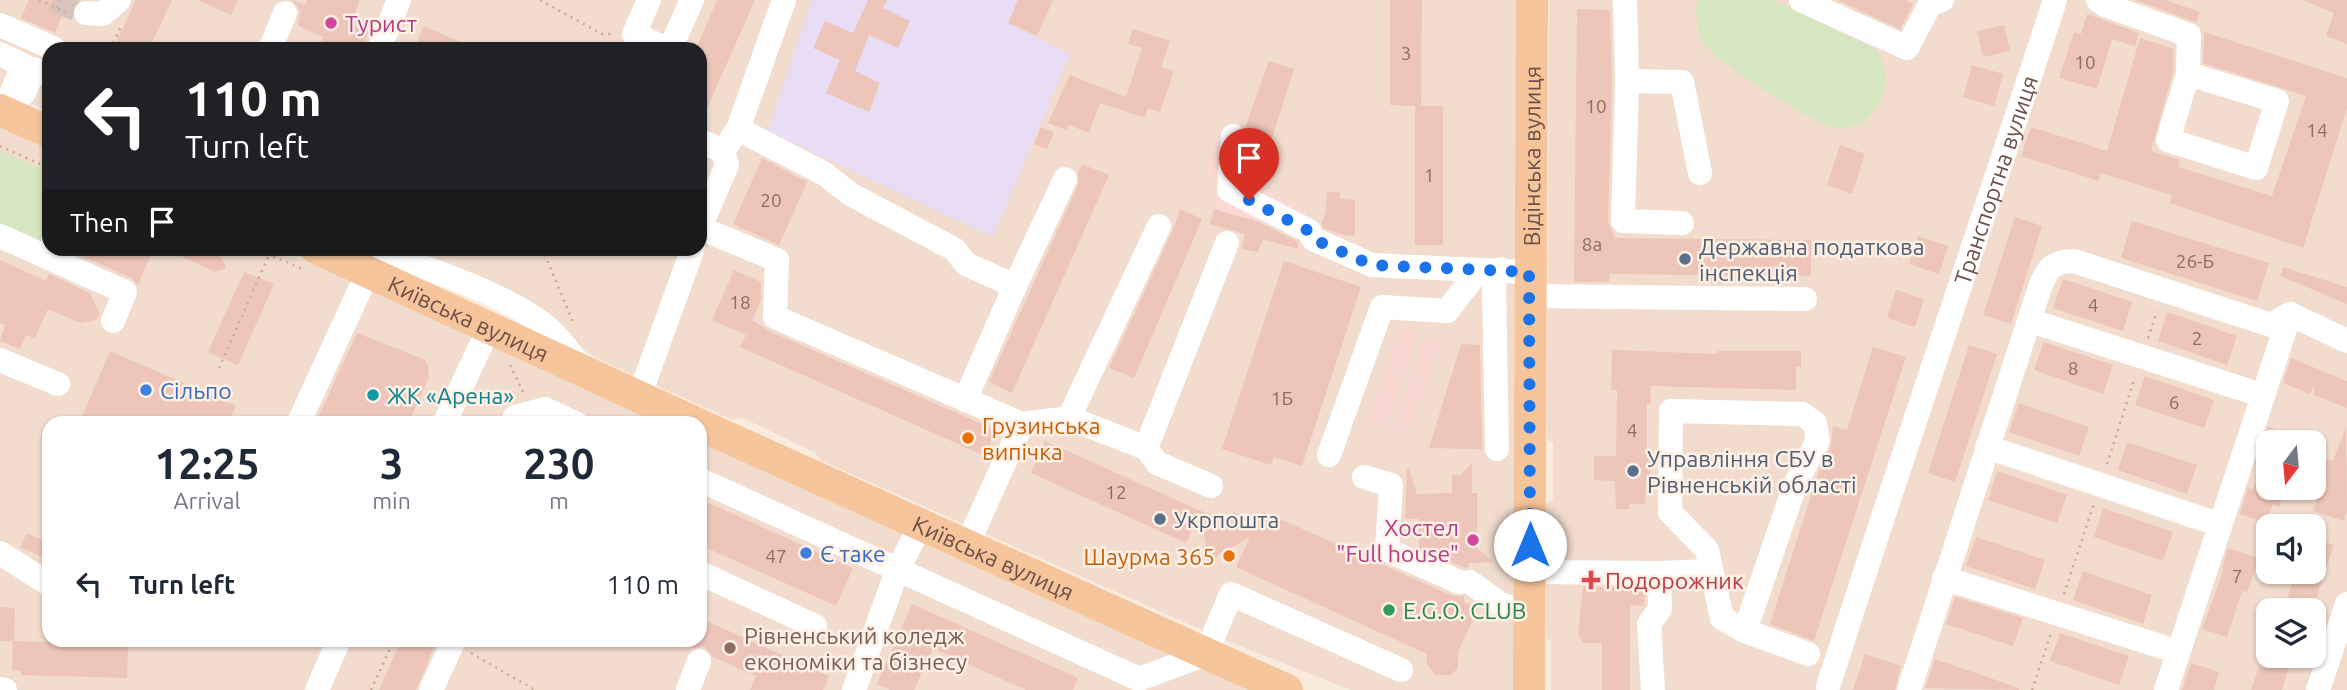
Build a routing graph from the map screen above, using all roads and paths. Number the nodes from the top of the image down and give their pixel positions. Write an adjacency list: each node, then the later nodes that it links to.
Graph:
1 (39, 0): 15 (path)
2 (60, 0): 15 (path)
3 (119, 0): 16 (street)
4 (399, 0): 21 (street)
5 (540, 0): 19 (path)
6 (649, 0): 19 (street)
7 (692, 0): 23 (street)
8 (785, 0): 31 (street)
9 (1532, 0): 52 (main road, Відінська вулиця)
10 (1625, 0): 28 (street)
11 (1801, 0): 12 (street)
12 (1942, 0)
13 (2055, 0): 107 (street, Транспортна вулиця)
14 (2098, 0): 27 (street)
15 (57, 8): 16 (path)
16 (77, 13)
17 (285, 13): 20 (street)
18 (0, 25): 24 (street)
19 (634, 34): 22 (street)
20 (273, 42)
21 (382, 42)
22 (652, 42)
23 (671, 42)
24 (42, 43)
25 (0, 54): 29 (street)
26 (42, 73): 29 (street)
27 (2189, 74): 27 (street)
28 (1627, 81): 37 (street); 40 (street)
29 (6, 112): 30 (main road)
30 (42, 129)
31 (738, 129): 35 (street); 53 (street)
32 (1233, 136): 52 (street)
33 (707, 144): 35 (street)
34 (0, 146): 36 (path)
35 (723, 151): 39 (street)
36 (42, 165)
37 (1700, 173)
38 (1065, 179): 53 (street)
39 (707, 212)
40 (1682, 223)
41 (1159, 226): 73 (street)
42 (707, 231): 67 (street)
43 (0, 236): 45 (street)
44 (1227, 243): 77 (street)
45 (42, 255)
46 (45, 256): 56 (street)
47 (268, 256): 62 (path)
48 (391, 256): 63 (street)
49 (545, 256): 58 (path)
50 (690, 256): 66 (street)
51 (360, 260): 59 (main road, Київська вулиця); 68 (street)
52 (1510, 277): 54 (street); 78 (street); 79 (street); 89 (main road, Відінська вулиця)
53 (1015, 286): 67 (street)
54 (1805, 299)
55 (2281, 320): 57 (street); 60 (street); 65 (street); 119 (street)
56 (113, 321)
57 (2031, 321): 65 (street); 76 (street)
58 (573, 322)
59 (489, 328): 63 (main road, Київська вулиця); 69 (street)
60 (2347, 341)
61 (0, 360): 64 (street)
62 (219, 368)
63 (585, 372): 66 (main road, Київська вулиця)
64 (58, 384)
65 (2249, 391): 83 (street)
66 (639, 397): 72 (main road, Київська вулиця)
67 (965, 400): 74 (street)
68 (301, 416)
69 (448, 416)
70 (518, 416): 71 (street)
71 (562, 416)
72 (681, 416)
73 (1069, 418): 74 (street); 77 (street)
74 (1022, 424): 85 (street)
75 (707, 428): 84 (main road, Київська вулиця)
76 (1987, 447): 83 (street); 92 (street)
77 (1146, 448): 82 (street)
78 (1497, 449)
79 (1329, 455)
80 (1364, 477): 95 (street)
81 (707, 483): 87 (street)
82 (1211, 486)
83 (2206, 520): 102 (street)
84 (921, 524): 85 (main road, Київська вулиця); 87 (street)
85 (967, 545): 103 (main road, Київська вулиця)
86 (0, 553): 93 (street)
87 (897, 571): 103 (street); 113 (street)
88 (1710, 571): 90 (street); 97 (street); 97 (street)
89 (1530, 572): 90 (street); 95 (main road, Відінська вулиця)
90 (1658, 573): 116 (street)
91 (707, 576): 96 (street)
92 (1944, 578): 102 (street); 117 (street)
93 (42, 579)
94 (2347, 604): 120 (street)
95 (1530, 613): 115 (main road, Відінська вулиця)
96 (815, 626)
97 (1745, 632): 104 (street)
98 (336, 647): 108 (street)
99 (391, 647): 109 (path)
100 (451, 647): 110 (street)
101 (462, 647): 111 (path)
102 (2163, 647): 118 (street)
103 (1206, 654): 106 (street); 114 (main road, Київська вулиця)
104 (1808, 654)
105 (699, 661): 112 (street)
106 (1401, 670)
107 (1828, 687)
108 (317, 690)
109 (371, 690)
110 (431, 690)
111 (535, 690)
112 (688, 690)
113 (855, 690)
114 (1287, 690)
115 (1529, 690)
116 (1653, 690)
117 (1909, 690)
118 (2149, 690)
119 (2166, 690)
120 (2318, 690)

